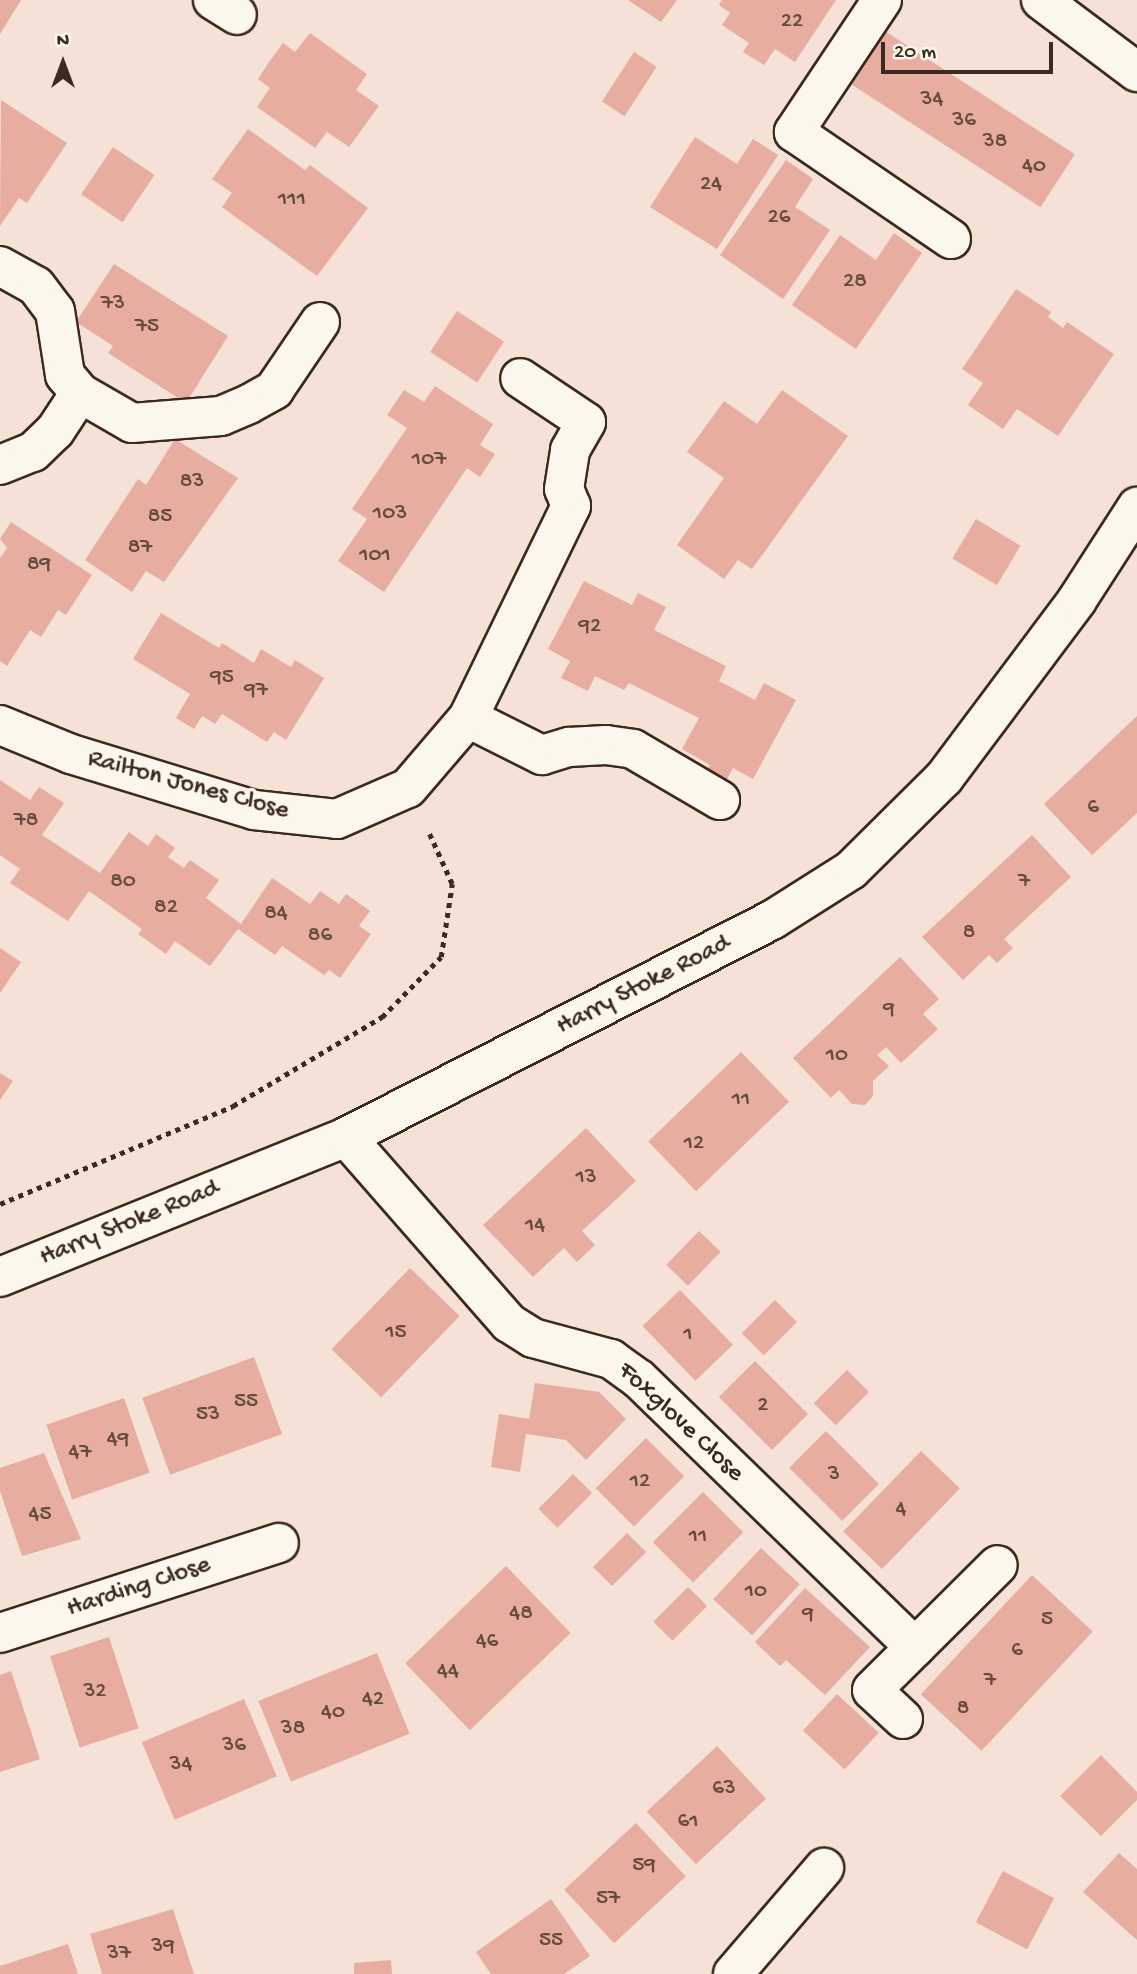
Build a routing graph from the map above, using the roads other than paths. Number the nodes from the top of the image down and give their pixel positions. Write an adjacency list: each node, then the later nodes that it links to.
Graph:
1 (882, 0): 4 (street)
2 (1041, 0): 3 (street)
3 (1137, 72)
4 (951, 239)
5 (0, 266): 8 (street)
6 (320, 322): 8 (street)
7 (520, 378): 11 (street, Railton Jones Close)
8 (80, 393): 9 (street)
9 (0, 465)
10 (1137, 507): 14 (street, Harry Stoke Road)
11 (468, 718): 12 (street, Railton Jones Close); 13 (street)
12 (0, 725)
13 (720, 800)
14 (346, 1137): 15 (street, Harry Stoke Road); 19 (street, Foxglove Close)
15 (2, 1271)
16 (279, 1543): 18 (street, Harding Close)
17 (998, 1565): 19 (street)
18 (0, 1633)
19 (915, 1647): 20 (street)
20 (903, 1719)
21 (824, 1867): 22 (street)
22 (733, 1974)

